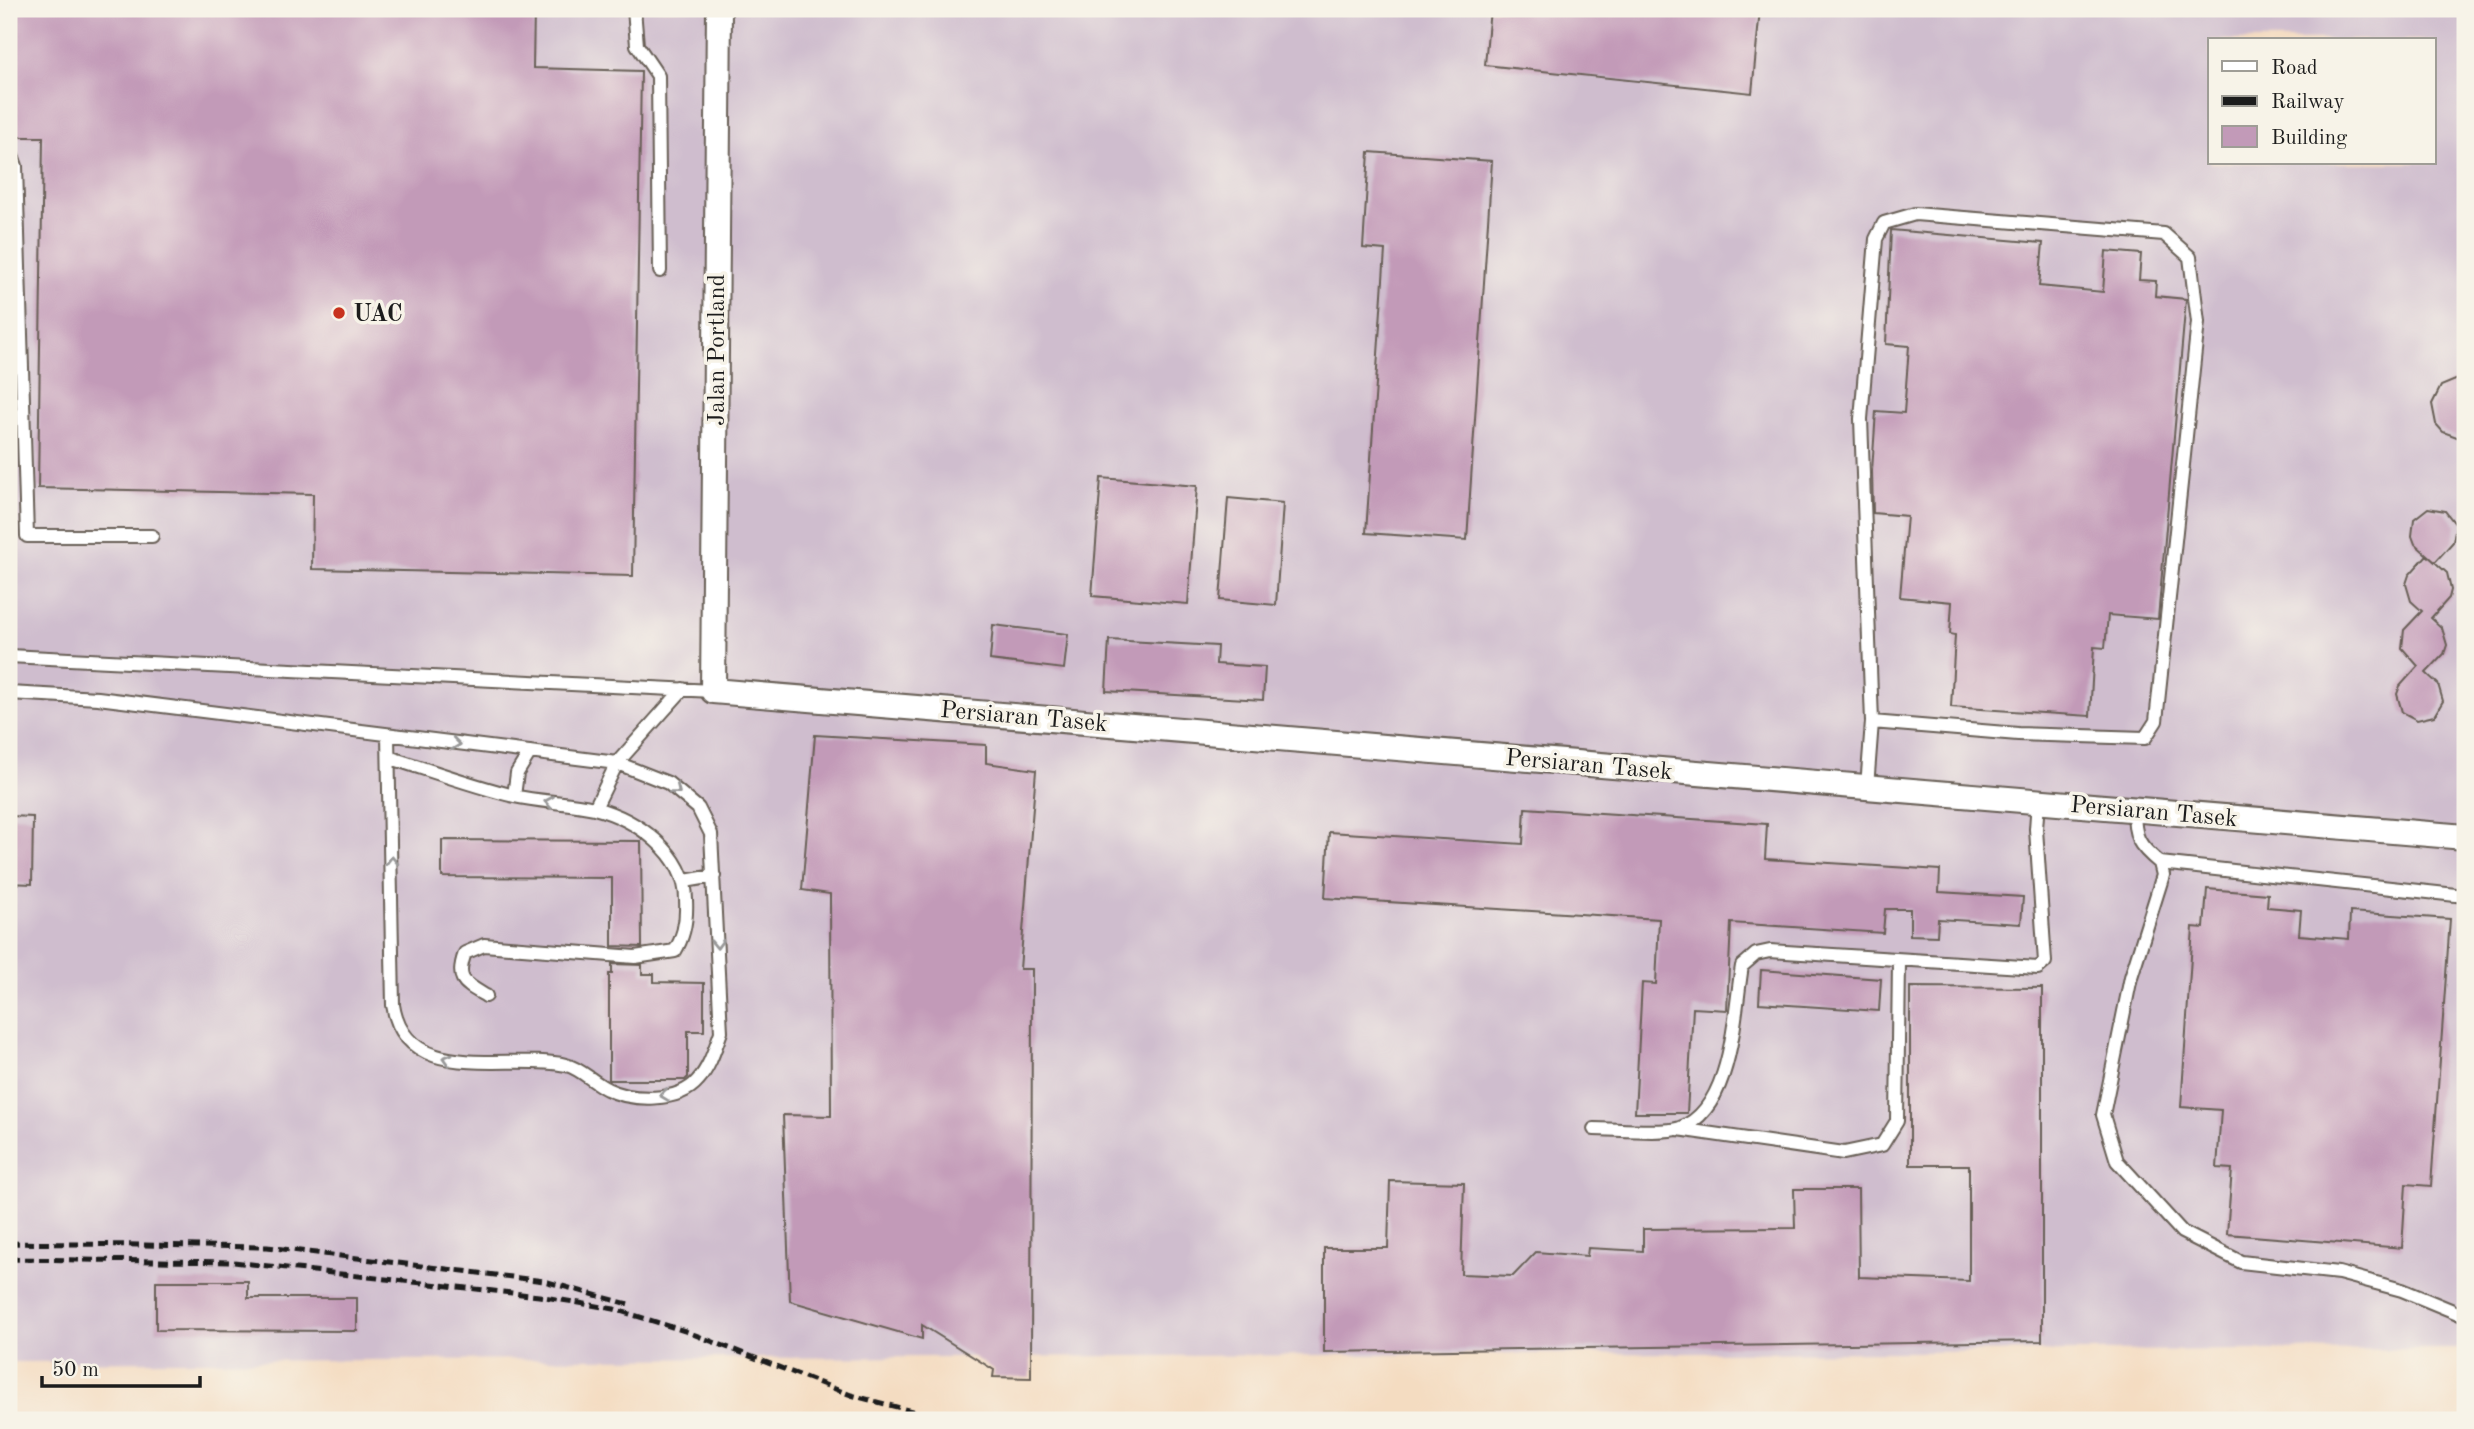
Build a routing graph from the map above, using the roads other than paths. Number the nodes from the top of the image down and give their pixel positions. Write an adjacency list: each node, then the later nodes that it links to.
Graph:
1 (634, 9): 4 (lane)
2 (719, 9): 8 (street, Jalan Portland)
3 (9, 147): 5 (lane)
4 (660, 271)
5 (152, 536)
6 (9, 656): 7 (lane)
7 (683, 689): 8 (lane); 14 (lane)
8 (713, 691): 15 (street, Persiaran Tasek)
9 (9, 693): 11 (lane)
10 (1872, 722): 10 (lane); 15 (lane)
11 (388, 735): 12 (lane, one-way to 12); 13 (lane)
12 (530, 752): 14 (lane); 16 (lane)
13 (391, 758): 16 (lane); 22 (lane, one-way to 13)
14 (617, 763): 18 (lane); 22 (lane, one-way to 22)
15 (1867, 787): 17 (street, Persiaran Tasek)
16 (514, 796): 18 (lane, one-way to 16)
17 (2038, 801): 19 (street, Persiaran Tasek); 25 (lane)
18 (595, 808): 23 (lane)
19 (2134, 810): 20 (street, Persiaran Tasek); 21 (lane)
20 (2465, 837)
21 (2161, 863): 24 (lane); 29 (lane)
22 (715, 876): 23 (lane)
23 (685, 880): 26 (lane)
24 (2465, 896)
25 (1899, 962): 28 (lane); 28 (lane)
26 (486, 996)
27 (1594, 1129): 28 (lane)
28 (1678, 1129)
29 (2465, 1316)

